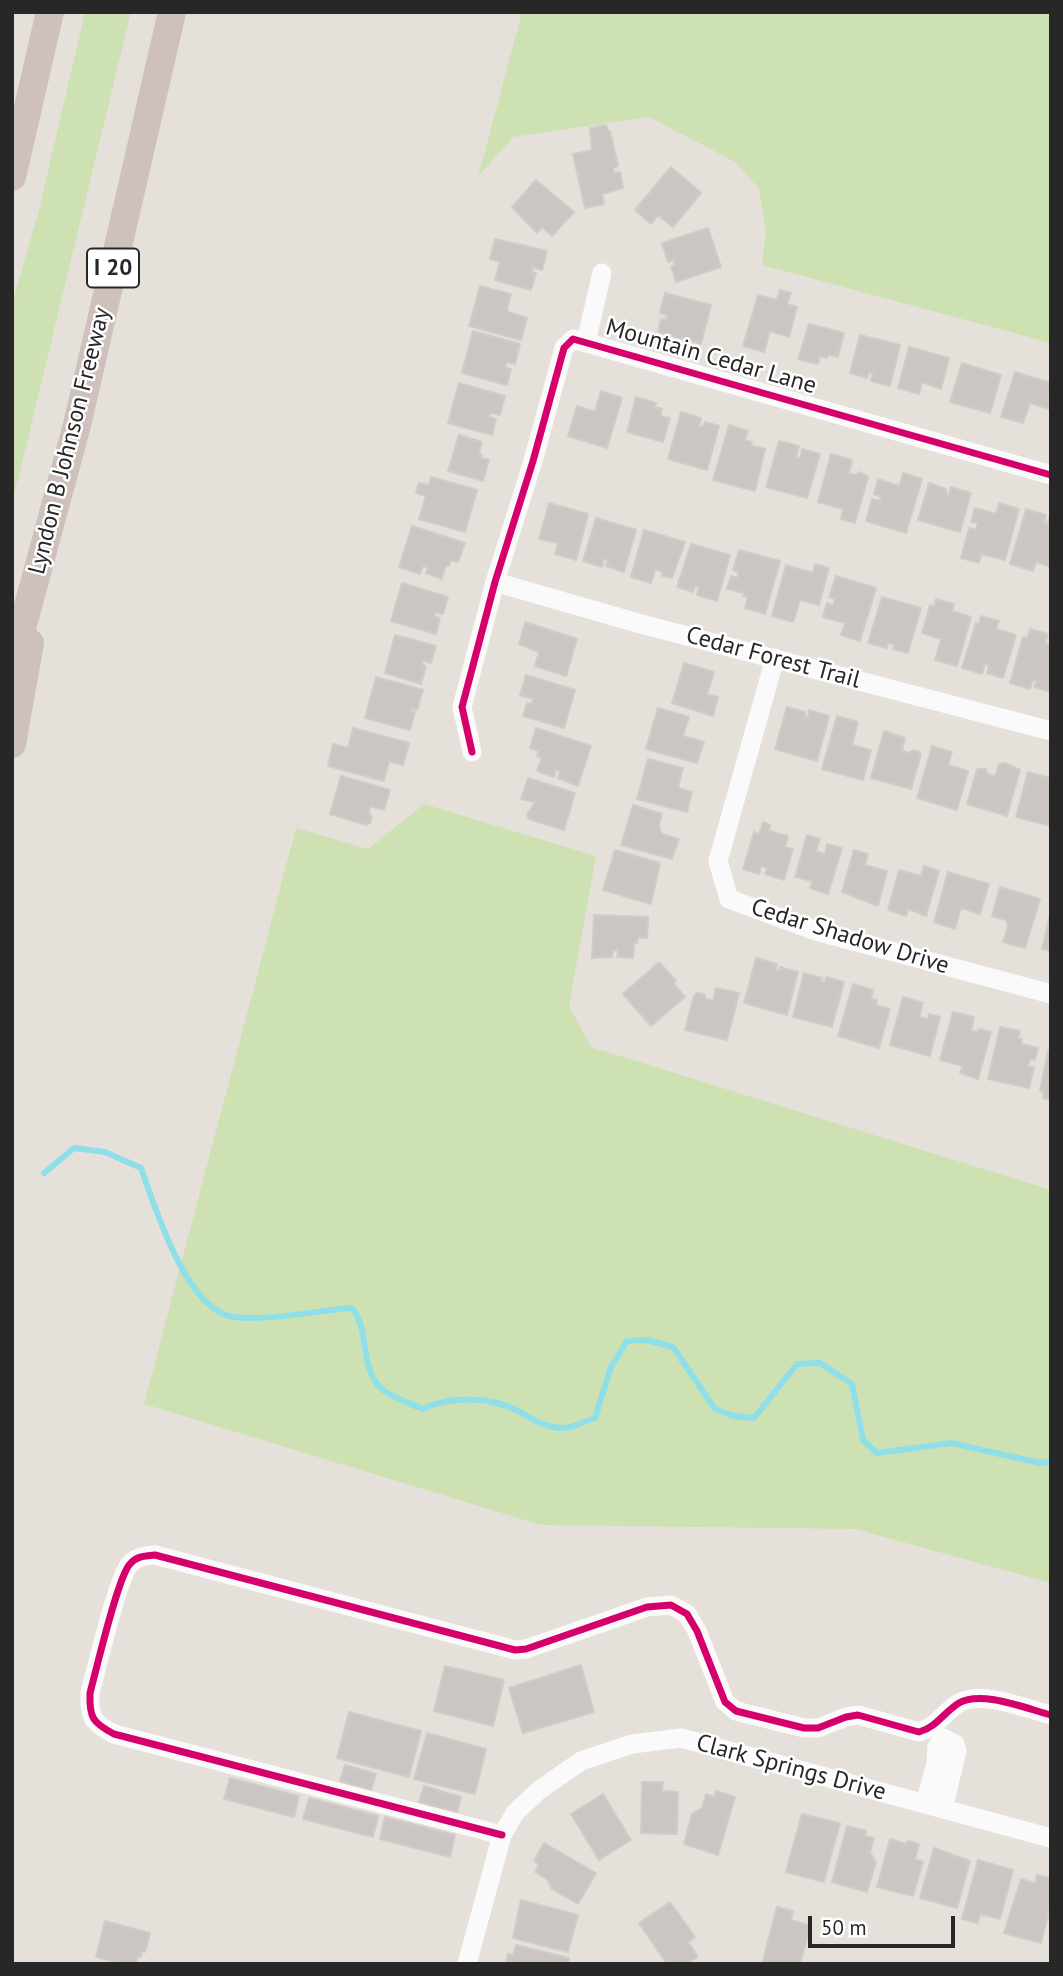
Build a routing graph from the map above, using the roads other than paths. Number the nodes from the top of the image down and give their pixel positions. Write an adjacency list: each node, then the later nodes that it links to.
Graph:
1 (50, 12): 3 (highway)
2 (172, 12): 7 (highway, Lyndon B Johnson Freeway / I 20)
3 (12, 177)
4 (602, 273): 5 (street)
5 (586, 342): 6 (street, Mountain Cedar Lane); 8 (street, Mountain Cedar Lane)
6 (1051, 475)
7 (51, 524): 10 (highway, Lyndon B Johnson Freeway / I 20); 12 (highway)
8 (495, 582): 9 (street, Cedar Forest Trail); 13 (street, Mountain Cedar Lane)
9 (775, 658): 11 (street, Cedar Forest Trail); 14 (street, Cedar Shadow Drive)
10 (12, 665)
11 (1051, 731)
12 (12, 744)
13 (472, 752)
14 (1051, 994)
15 (1051, 1715): 16 (street)
16 (939, 1731): 17 (street); 18 (street)
17 (934, 1807): 18 (street, Clark Springs Drive); 19 (street, Clark Springs Drive)
18 (502, 1835): 20 (street, Clark Springs Drive)
19 (1051, 1838)
20 (467, 1964)

